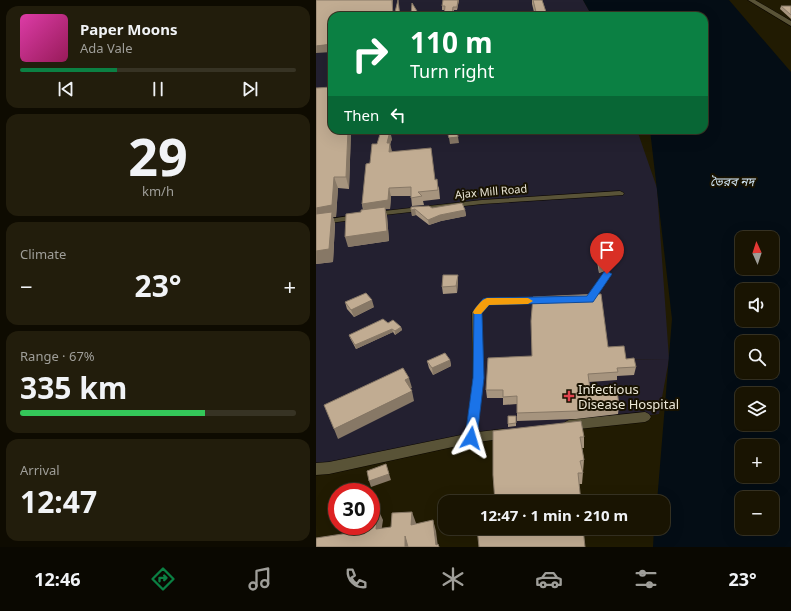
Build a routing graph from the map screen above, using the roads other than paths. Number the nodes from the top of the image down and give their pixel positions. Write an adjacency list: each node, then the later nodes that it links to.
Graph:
1 (751, 0): 2 (street)
2 (791, 24)
3 (620, 193): 4 (street, Ajax Mill Road)
4 (316, 223)
5 (607, 274): 7 (street)
6 (558, 300): 11 (street)
7 (574, 300)
8 (645, 417): 9 (street)
9 (560, 426)
10 (516, 432): 11 (street)
11 (471, 438): 12 (street)
12 (316, 469)

